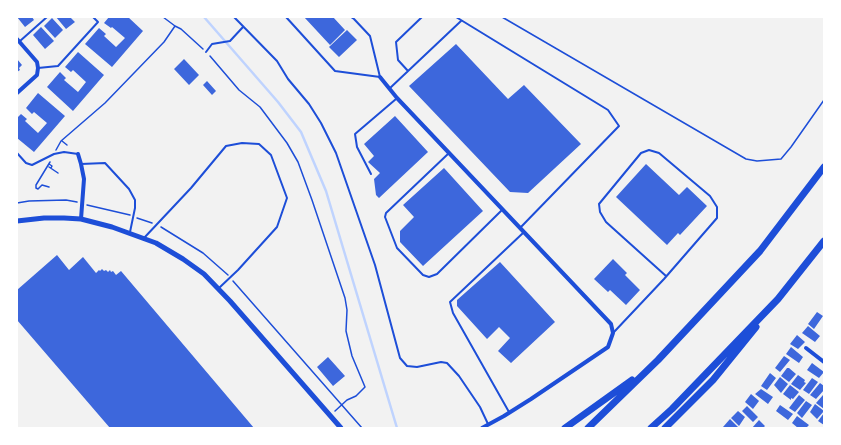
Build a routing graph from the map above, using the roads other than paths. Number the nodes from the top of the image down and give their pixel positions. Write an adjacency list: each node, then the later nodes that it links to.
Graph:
1 (47, 17): 11 (lane)
2 (93, 17): 13 (lane)
3 (234, 17): 10 (lane)
4 (286, 17): 15 (lane)
5 (350, 17): 8 (lane)
6 (422, 17): 14 (lane)
7 (456, 17): 9 (lane)
8 (355, 18): 15 (lane)
9 (461, 21): 14 (lane); 28 (lane)
10 (243, 27): 12 (lane); 41 (lane)
11 (18, 41): 13 (street)
12 (206, 52)
13 (38, 68): 17 (street)
14 (408, 71): 16 (lane)
15 (380, 77): 16 (street)
16 (390, 89): 18 (street)
17 (17, 93)
18 (397, 98): 20 (street); 24 (lane)
19 (17, 153): 21 (lane)
20 (449, 153): 25 (street); 25 (lane)
21 (78, 154): 22 (street)
22 (81, 164): 26 (street); 29 (lane)
23 (824, 167): 38 (highway)
24 (371, 174)
25 (503, 210): 28 (street)
26 (81, 219): 27 (street); 29 (street)
27 (17, 221)
28 (520, 228): 30 (street)
29 (130, 232): 31 (street)
30 (524, 232): 36 (street); 40 (lane)
31 (144, 238): 34 (street); 34 (lane)
32 (824, 241): 35 (highway)
33 (666, 276): 33 (lane); 36 (lane)
34 (218, 289): 42 (street)
35 (778, 299): 46 (highway); 47 (highway)
36 (613, 333): 40 (street)
37 (806, 348): 39 (street)
38 (658, 360): 44 (highway); 45 (highway)
39 (824, 362)
40 (509, 413): 41 (street)
41 (488, 424): 43 (street)
42 (341, 428)
43 (482, 428)
44 (565, 428)
45 (588, 428)
46 (651, 428)
47 (665, 428)

